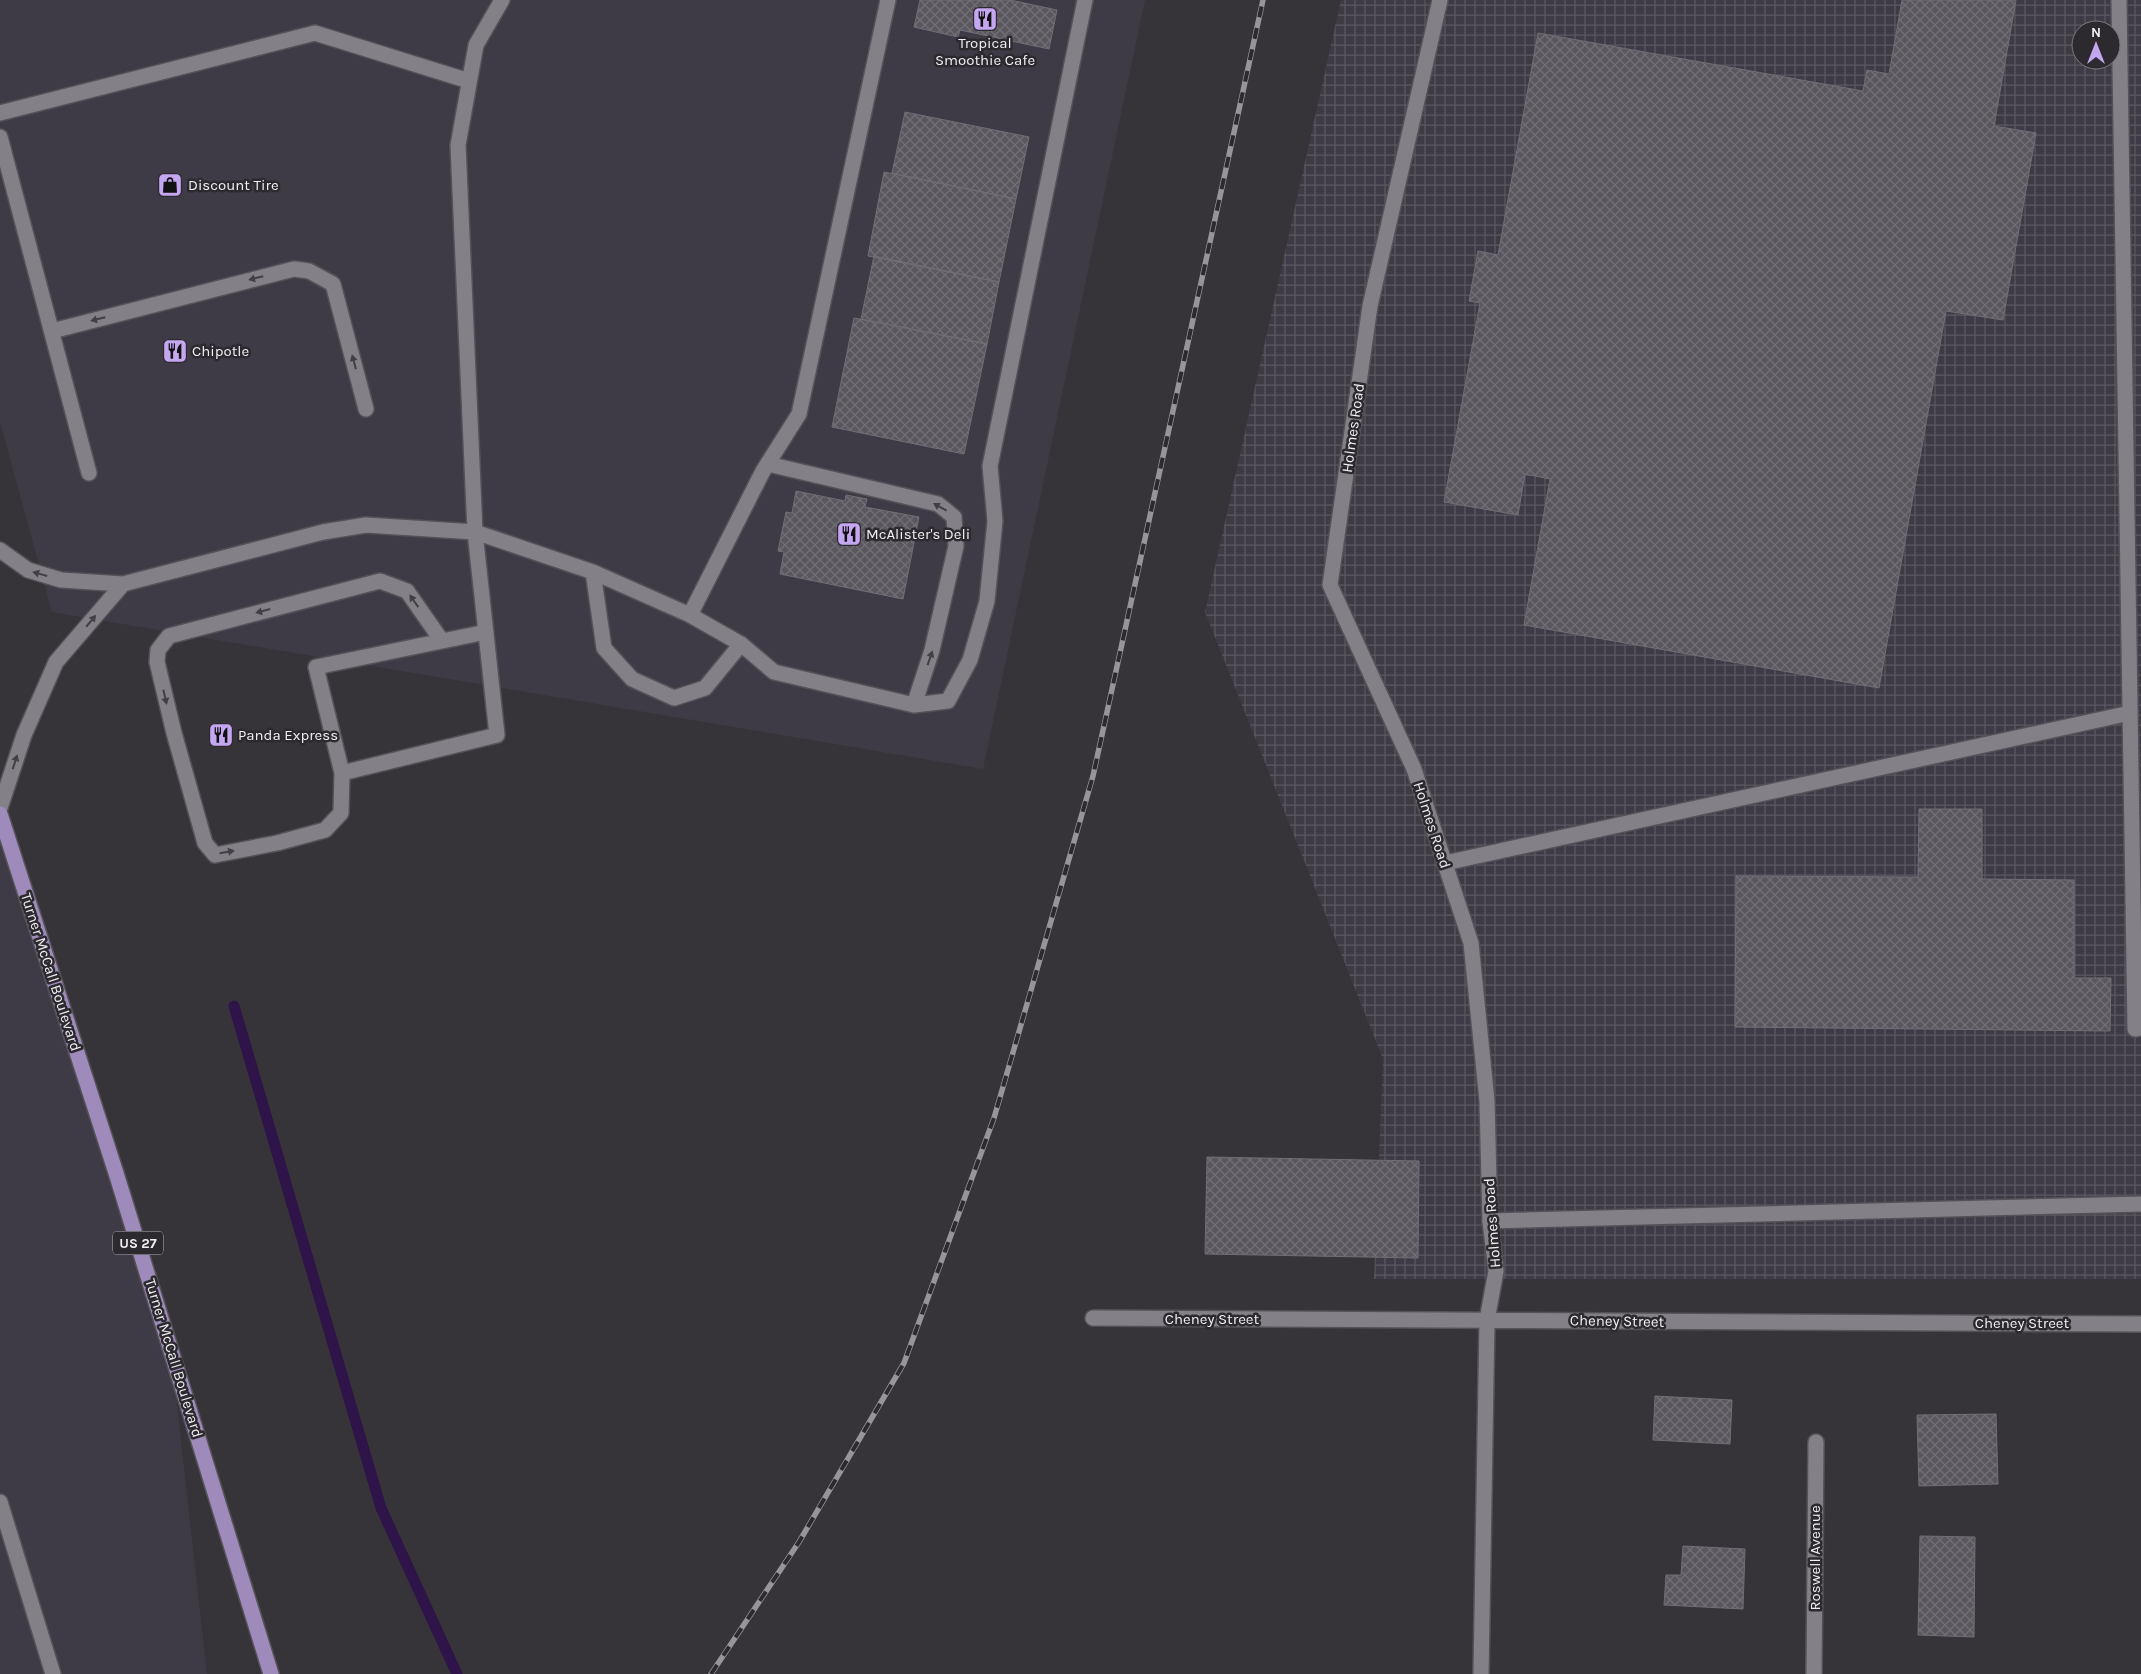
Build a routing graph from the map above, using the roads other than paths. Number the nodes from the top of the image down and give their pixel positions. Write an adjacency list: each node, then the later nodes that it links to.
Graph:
1 (502, 0): 6 (street)
2 (888, 0): 11 (street)
3 (1085, 0): 21 (street)
4 (1440, 0): 26 (street, Holmes Road)
5 (2119, 0): 22 (street)
6 (469, 82): 7 (street); 13 (street)
7 (0, 113)
8 (0, 137): 9 (street)
9 (52, 331): 10 (street, one-way to 9); 12 (street)
10 (366, 409)
11 (768, 464): 17 (street); 21 (street, one-way to 11)
12 (89, 473)
13 (475, 532): 15 (street); 16 (street); 18 (street)
14 (0, 550): 16 (street, one-way to 14)
15 (593, 572): 17 (street); 20 (street)
16 (123, 584): 24 (street, one-way to 16)
17 (690, 615): 20 (street)
18 (486, 632): 19 (street); 23 (street)
19 (442, 641): 23 (street); 23 (street, one-way to 23)
20 (741, 644): 21 (street)
21 (914, 705)
22 (2130, 713): 26 (street); 27 (street)
23 (342, 773)
24 (0, 808)
25 (0, 814): 36 (main road, Turner McCall Boulevard / US 27)
26 (1445, 863): 29 (street, Holmes Road)
27 (2141, 1028)
28 (2141, 1204): 29 (street)
29 (1490, 1221): 31 (street, Holmes Road)
30 (1093, 1318): 31 (street, Cheney Street)
31 (1487, 1320): 32 (street, Cheney Street); 37 (street, Holmes Road)
32 (2141, 1324)
33 (1816, 1442): 38 (street, Roswell Avenue)
34 (0, 1502): 35 (street)
35 (53, 1674)
36 (271, 1674)
37 (1481, 1674)
38 (1814, 1674)

